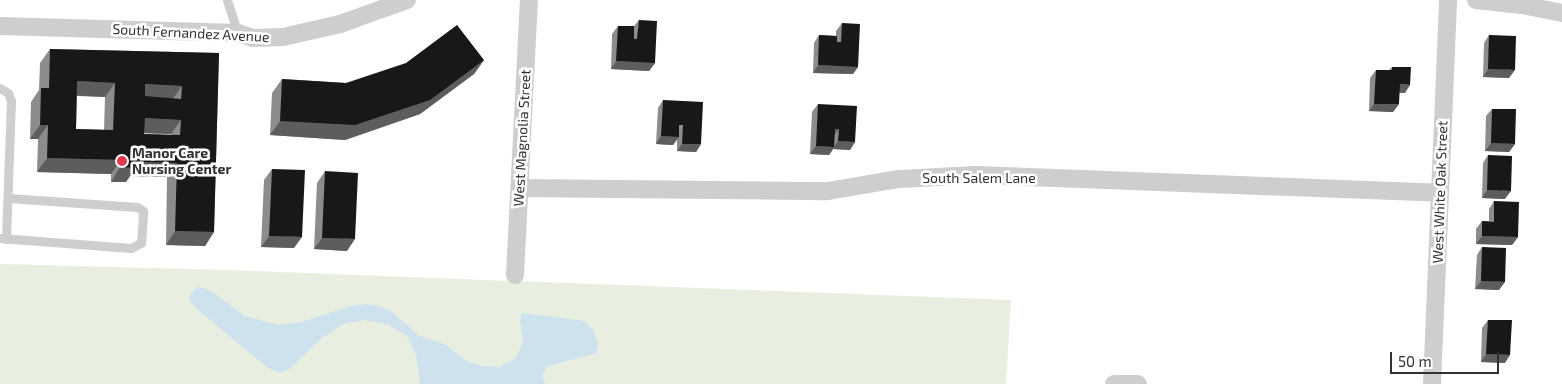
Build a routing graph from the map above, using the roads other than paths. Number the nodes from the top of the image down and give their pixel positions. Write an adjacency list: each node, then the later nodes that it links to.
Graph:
1 (227, 0): 8 (lane)
2 (407, 0): 8 (street, South Fernandez Avenue)
3 (529, 0): 10 (street, West Magnolia Street)
4 (1448, 0): 11 (street, West White Oak Street)
5 (1476, 0): 6 (street)
6 (1562, 13)
7 (0, 26): 8 (street, South Fernandez Avenue)
8 (238, 33)
9 (0, 88): 12 (lane)
10 (520, 188): 11 (street, South Salem Lane); 14 (street, West Magnolia Street)
11 (1440, 193): 17 (street, West White Oak Street)
12 (8, 198): 13 (lane); 13 (lane)
13 (3, 239)
14 (515, 275)
15 (1114, 383): 16 (street)
16 (1138, 384)
17 (1432, 384)

